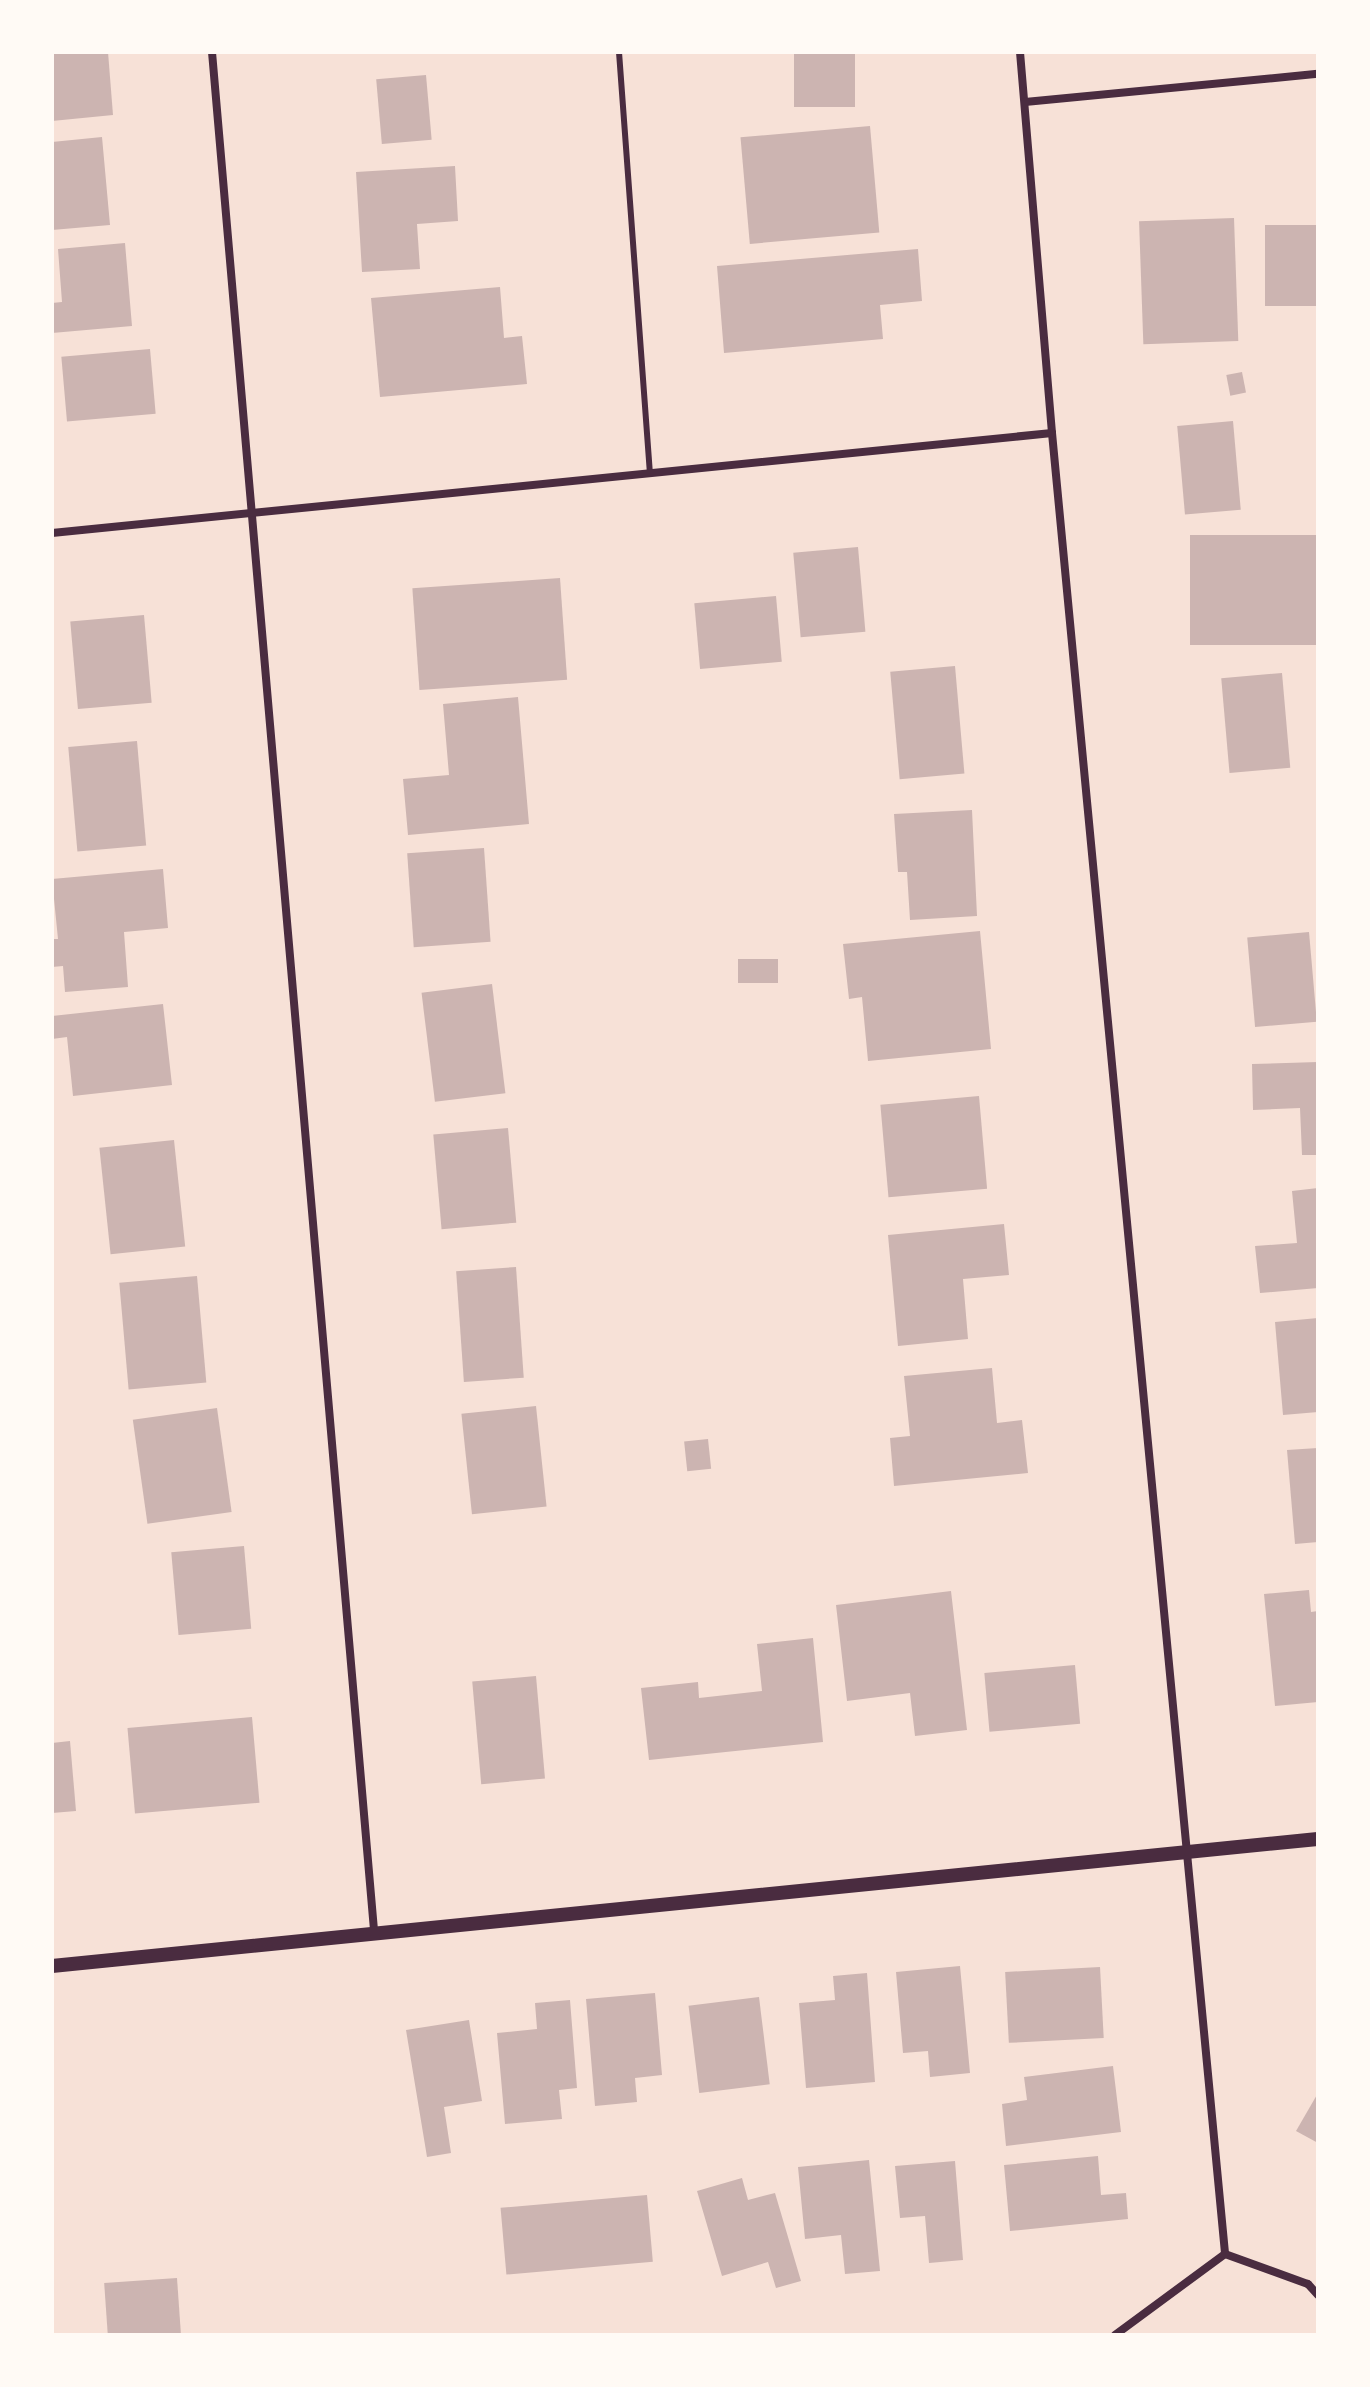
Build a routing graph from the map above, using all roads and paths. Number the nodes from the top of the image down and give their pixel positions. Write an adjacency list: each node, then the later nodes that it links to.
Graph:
1 (212, 52): 8 (street)
2 (619, 52): 7 (lane)
3 (1020, 52): 5 (street)
4 (1318, 74): 5 (street)
5 (1025, 102): 6 (street)
6 (1052, 433): 7 (street); 11 (street)
7 (650, 473): 8 (street)
8 (254, 514): 9 (street); 12 (street)
9 (52, 533)
10 (1318, 1839): 11 (street)
11 (1188, 1851): 12 (street); 14 (street)
12 (374, 1932): 13 (street)
13 (52, 1966)
14 (1225, 2254): 15 (street); 16 (street)
15 (1318, 2295)
16 (1115, 2335)

